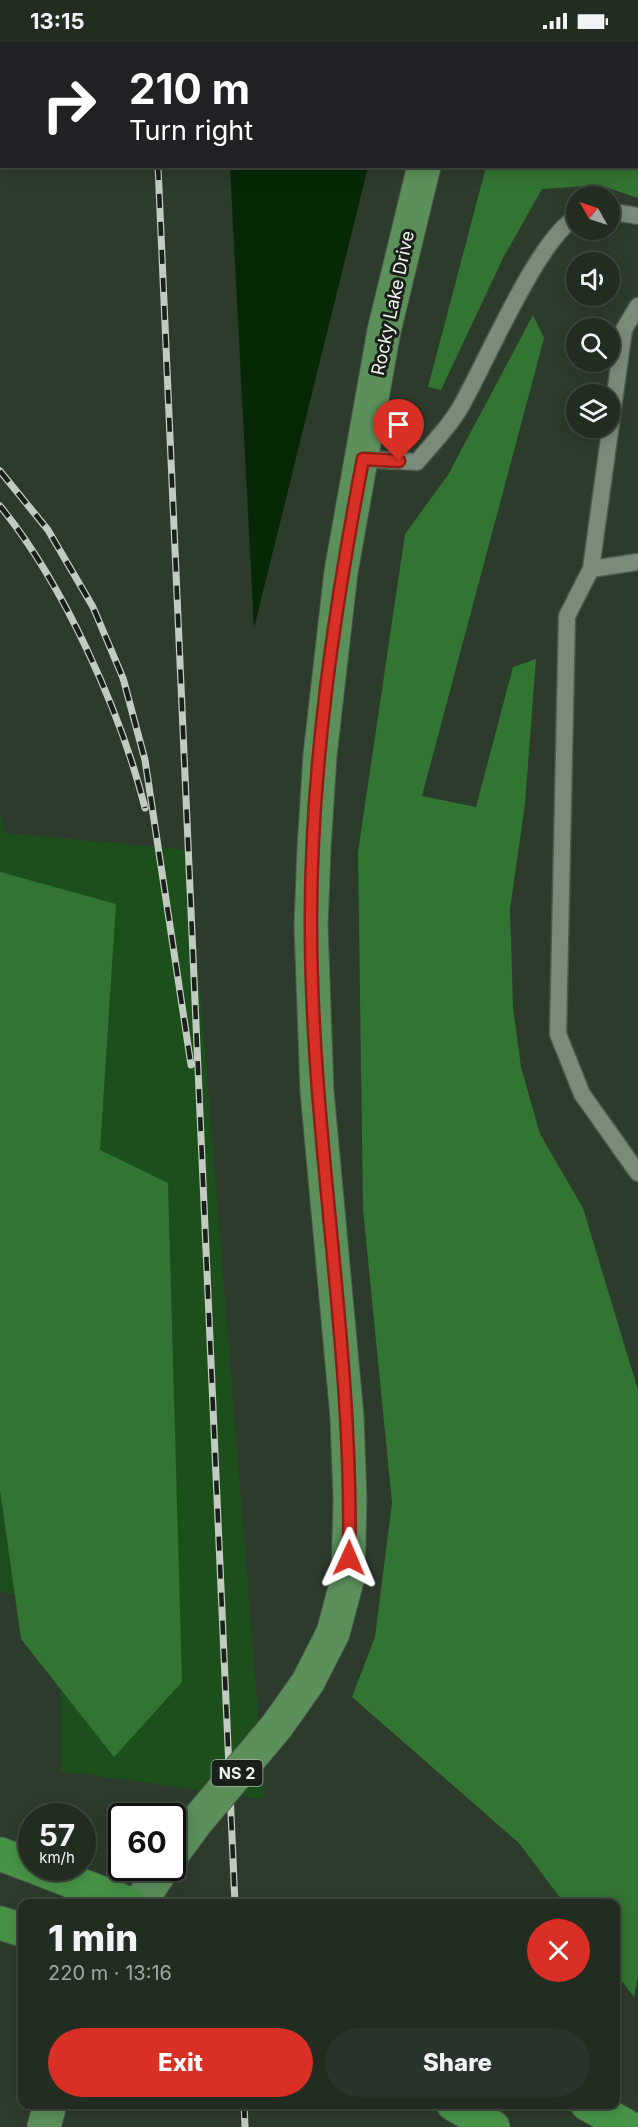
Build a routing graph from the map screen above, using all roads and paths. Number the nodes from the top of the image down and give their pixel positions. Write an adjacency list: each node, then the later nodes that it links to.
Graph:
1 (424, 168): 6 (main road, Rocky Lake Drive / NS 2)
2 (620, 213): 3 (lane)
3 (638, 216)
4 (566, 224): 6 (lane)
5 (638, 306): 8 (lane)
6 (363, 459): 10 (main road, Rocky Lake Drive / NS 2, bridge)
7 (638, 562): 8 (lane)
8 (591, 569): 9 (lane)
9 (638, 1173)
10 (186, 1836)
11 (0, 1854): 12 (highway)
12 (18, 1861)
13 (71, 1881): 15 (highway)
14 (155, 1881): 16 (main road)
15 (117, 1899)
16 (142, 1899)
17 (0, 1923): 18 (highway)
18 (18, 1929)
19 (49, 2109): 22 (main road)
20 (462, 2109): 23 (highway)
21 (596, 2109): 24 (highway)
22 (44, 2127)
23 (493, 2127)
24 (628, 2127)

